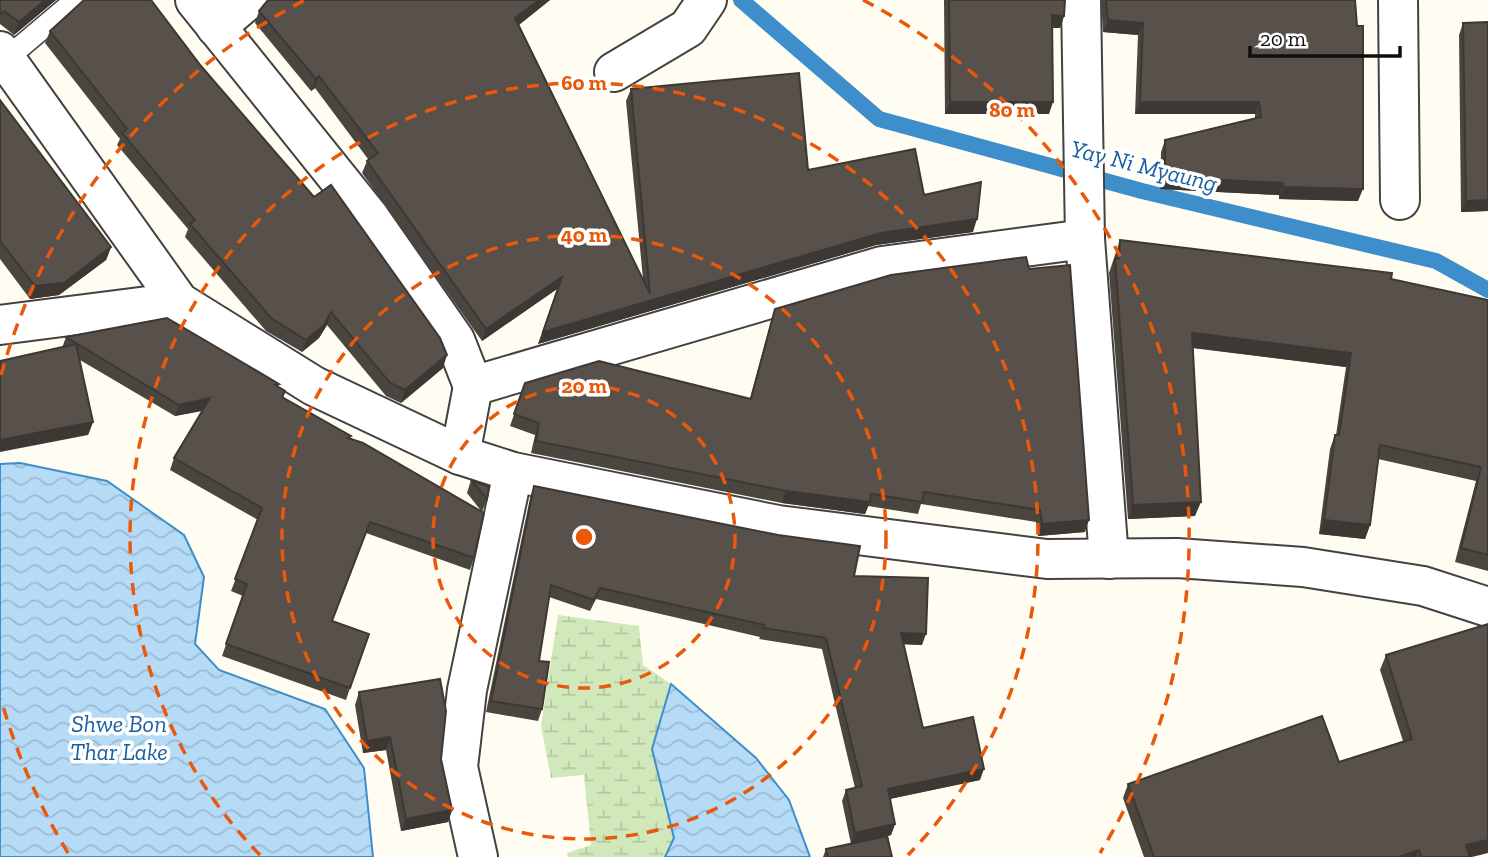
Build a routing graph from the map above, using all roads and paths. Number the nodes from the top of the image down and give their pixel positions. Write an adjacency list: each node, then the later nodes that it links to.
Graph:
1 (76, 0): 7 (lane)
2 (248, 0): 5 (street)
3 (1082, 0): 10 (street)
4 (1398, 0): 9 (street)
5 (206, 13): 13 (street)
6 (698, 14): 8 (street)
7 (2, 58): 11 (street)
8 (614, 72)
9 (1400, 200)
10 (1085, 228): 13 (street); 16 (street)
11 (179, 302): 12 (street); 14 (street)
12 (0, 325)
13 (473, 386): 14 (street)
14 (460, 456): 15 (street)
15 (513, 472): 16 (street); 18 (street)
16 (1109, 559): 17 (street)
17 (1488, 607)
18 (478, 857)

